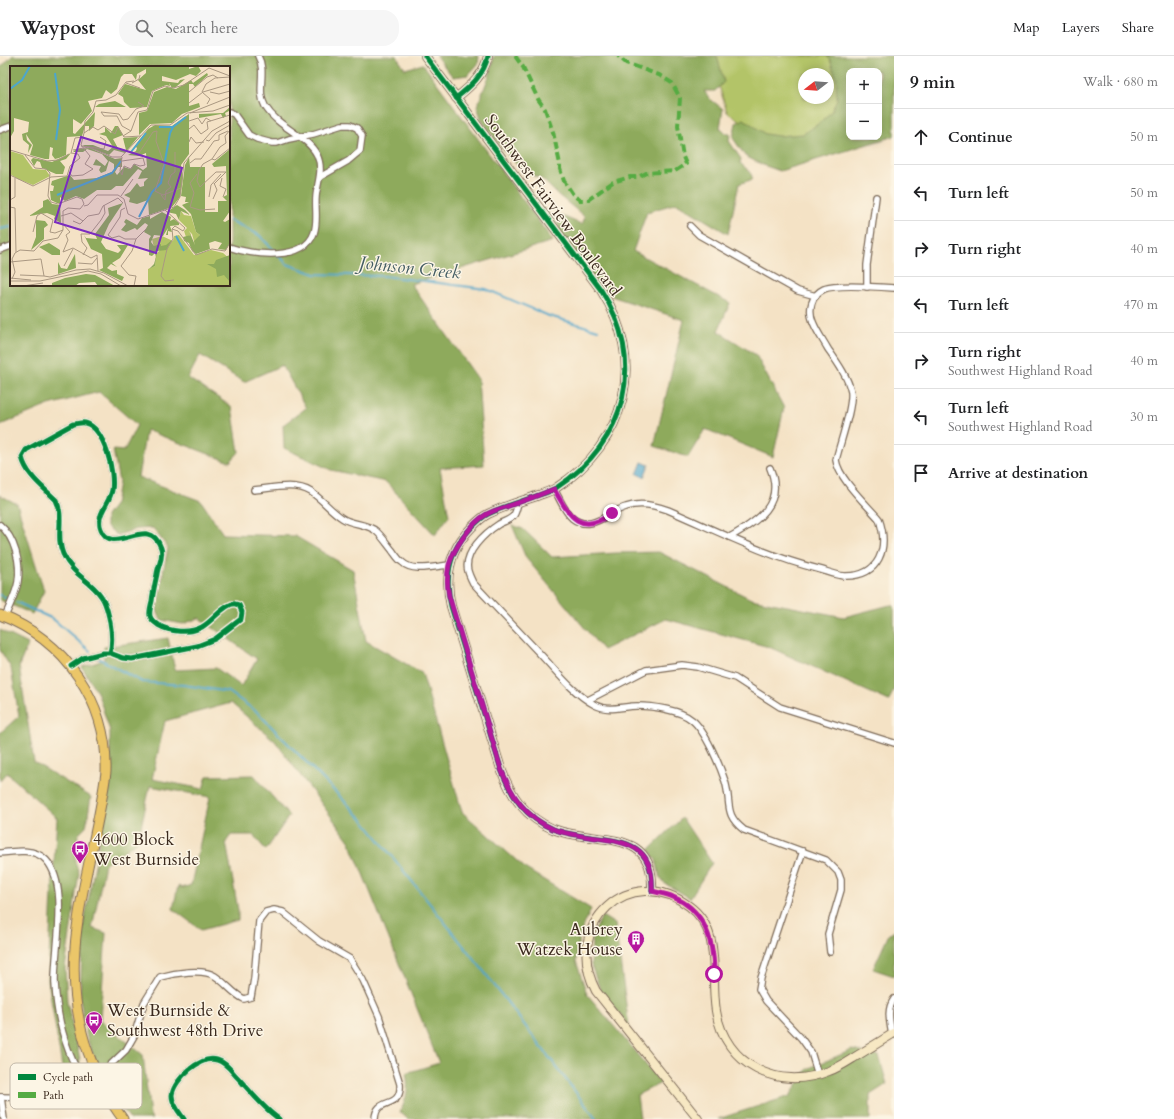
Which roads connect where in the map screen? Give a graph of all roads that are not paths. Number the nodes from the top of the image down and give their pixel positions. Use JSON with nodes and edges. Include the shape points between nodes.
{"nodes":[{"id":1,"x":258,"y":56,"type":"edge"},
{"id":2,"x":425,"y":56,"type":"edge"},
{"id":3,"x":488,"y":56,"type":"edge"},
{"id":4,"x":456,"y":98,"type":"junction"},
{"id":5,"x":230,"y":112,"type":"edge"},
{"id":6,"x":10,"y":126,"type":"edge"},
{"id":7,"x":0,"y":130,"type":"edge"},
{"id":8,"x":299,"y":137,"type":"junction"},
{"id":9,"x":320,"y":177,"type":"junction"},
{"id":10,"x":876,"y":197,"type":"dead end"},
{"id":11,"x":690,"y":226,"type":"dead end"},
{"id":12,"x":10,"y":246,"type":"edge"},
{"id":13,"x":230,"y":247,"type":"edge"},
{"id":14,"x":0,"y":250,"type":"edge"},
{"id":15,"x":867,"y":287,"type":"junction"},
{"id":16,"x":894,"y":288,"type":"edge"},
{"id":17,"x":816,"y":296,"type":"junction"},
{"id":18,"x":770,"y":468,"type":"dead end"},
{"id":19,"x":554,"y":489,"type":"junction"},
{"id":20,"x":254,"y":490,"type":"dead end"},
{"id":21,"x":518,"y":503,"type":"junction"},
{"id":22,"x":0,"y":525,"type":"edge"},
{"id":23,"x":730,"y":537,"type":"junction"},
{"id":24,"x":450,"y":565,"type":"junction"},
{"id":25,"x":2,"y":616,"type":"edge"},
{"id":26,"x":110,"y":653,"type":"junction"},
{"id":27,"x":70,"y":666,"type":"junction"},
{"id":28,"x":588,"y":700,"type":"junction"},
{"id":29,"x":894,"y":743,"type":"edge"},
{"id":30,"x":803,"y":851,"type":"junction"},
{"id":31,"x":0,"y":853,"type":"edge"},
{"id":32,"x":652,"y":891,"type":"junction"},
{"id":33,"x":830,"y":952,"type":"dead end"},
{"id":34,"x":894,"y":999,"type":"edge"},
{"id":35,"x":893,"y":1034,"type":"edge"},
{"id":36,"x":73,"y":1063,"type":"edge"},
{"id":37,"x":92,"y":1063,"type":"edge"},
{"id":38,"x":113,"y":1063,"type":"edge"},
{"id":39,"x":818,"y":1075,"type":"junction"},
{"id":40,"x":0,"y":1097,"type":"edge"},
{"id":41,"x":10,"y":1097,"type":"edge"},
{"id":42,"x":117,"y":1109,"type":"edge"},
{"id":43,"x":4,"y":1119,"type":"edge"},
{"id":44,"x":123,"y":1119,"type":"edge"},
{"id":45,"x":184,"y":1119,"type":"edge"},
{"id":46,"x":279,"y":1119,"type":"edge"},
{"id":47,"x":375,"y":1119,"type":"edge"},
{"id":48,"x":698,"y":1119,"type":"edge"}],
"edges":[{"from":1,"to":8,"type":"street","via":[[262,66],[262,96],[265,106],[279,123]]},
{"from":2,"to":4,"type":"street","name":"Southwest Fairview Boulevard"},
{"from":3,"to":4,"type":"street","via":[[482,72]]},
{"from":4,"to":19,"type":"street","name":"Southwest Fairview Boulevard","via":[[601,290],[612,308],[620,331],[625,363],[624,388],[614,424],[599,450],[586,465]]},
{"from":5,"to":8,"type":"street","via":[[234,114],[249,135],[257,139],[277,143]]},
{"from":6,"to":7,"type":"street"},
{"from":8,"to":9,"type":"street","via":[[309,144],[318,156]]},
{"from":8,"to":9,"type":"street","via":[[342,125],[350,125],[360,132],[361,148],[356,155]]},
{"from":9,"to":13,"type":"street","via":[[316,196],[315,231],[306,245],[293,251],[268,254]]},
{"from":10,"to":15,"type":"street","via":[[867,265]]},
{"from":11,"to":17,"type":"street","via":[[699,235],[798,291]]},
{"from":12,"to":14,"type":"street"},
{"from":15,"to":16,"type":"street"},
{"from":15,"to":17,"type":"street","via":[[834,287],[824,289]]},
{"from":17,"to":23,"type":"street","via":[[810,311],[813,322],[841,368],[851,392],[837,467],[842,477],[879,519],[882,527],[882,553],[868,571],[843,576],[794,563]]},
{"from":18,"to":23,"type":"street","via":[[775,488],[772,503],[750,526]]},
{"from":19,"to":21,"type":"street","name":"Southwest Fairview Boulevard"},
{"from":19,"to":23,"type":"street","via":[[567,512],[580,522],[597,522],[627,506],[652,505]]},
{"from":20,"to":24,"type":"street","via":[[282,487],[306,490],[348,522],[376,531],[402,563],[416,568]]},
{"from":21,"to":24,"type":"street","name":"Southwest Fairview Boulevard","via":[[487,514],[474,525],[458,545]]},
{"from":21,"to":28,"type":"street","via":[[511,519],[486,533],[473,548],[467,564],[468,570],[473,583],[571,687]]},
{"from":22,"to":25,"type":"street","via":[[9,534],[18,569],[18,582]]},
{"from":24,"to":32,"type":"street","name":"Southwest Fairview Boulevard","via":[[447,587],[451,606],[501,769],[513,796],[532,816],[552,828],[576,835],[625,843],[638,849],[645,856],[652,873]]},
{"from":25,"to":27,"type":"main road","via":[[32,631],[54,648]]},
{"from":26,"to":26,"type":"street","via":[[113,640],[105,602],[98,592],[70,567],[60,543],[60,509],[56,500],[30,475],[22,457],[31,447],[79,423],[85,423],[97,432],[111,465],[112,490],[100,515],[100,528],[109,539],[115,540],[146,533],[152,535],[161,548],[162,555],[150,609],[153,621],[167,628],[183,631],[202,627],[233,604],[239,605],[242,612],[241,618],[222,635],[208,643],[138,658],[123,658]]},
{"from":26,"to":27,"type":"street","via":[[83,658]]},
{"from":27,"to":37,"type":"main road","via":[[92,699],[102,730],[105,751],[104,783],[75,937],[73,968],[80,1027]]},
{"from":28,"to":29,"type":"street","via":[[646,670],[682,665],[698,667],[735,678],[786,709]]},
{"from":28,"to":30,"type":"street","via":[[606,709],[637,706],[656,708],[677,712],[692,720],[704,735],[725,781],[731,816],[735,823],[744,830]]},
{"from":30,"to":33,"type":"street","via":[[826,860],[838,872],[841,880],[841,890],[828,934]]},
{"from":30,"to":39,"type":"street","via":[[759,989],[766,1001],[811,1052]]},
{"from":31,"to":36,"type":"street","via":[[19,851],[40,855],[55,874],[59,893],[55,981],[58,1013]]},
{"from":32,"to":39,"type":"street","via":[[675,897],[689,906],[707,930],[714,953],[718,1016],[726,1039],[738,1055],[750,1066],[772,1076],[799,1078]]},
{"from":32,"to":48,"type":"street","via":[[621,897],[599,915],[588,940],[588,969],[596,991]]},
{"from":34,"to":35,"type":"street","via":[[889,1013]]},
{"from":35,"to":39,"type":"street","via":[[837,1067]]},
{"from":38,"to":47,"type":"street","via":[[126,1050],[134,1036],[144,1003],[160,977],[177,972],[214,975],[235,994],[244,999],[251,998],[259,921],[266,912],[274,910],[283,912],[319,941],[350,959],[363,980],[379,1016],[400,1084],[398,1097],[379,1107]]},
{"from":40,"to":41,"type":"street"},
{"from":40,"to":43,"type":"street"},
{"from":42,"to":44,"type":"main road"},
{"from":45,"to":46,"type":"street","via":[[174,1104],[174,1088],[187,1072],[203,1061],[212,1059],[228,1067]]}]}
